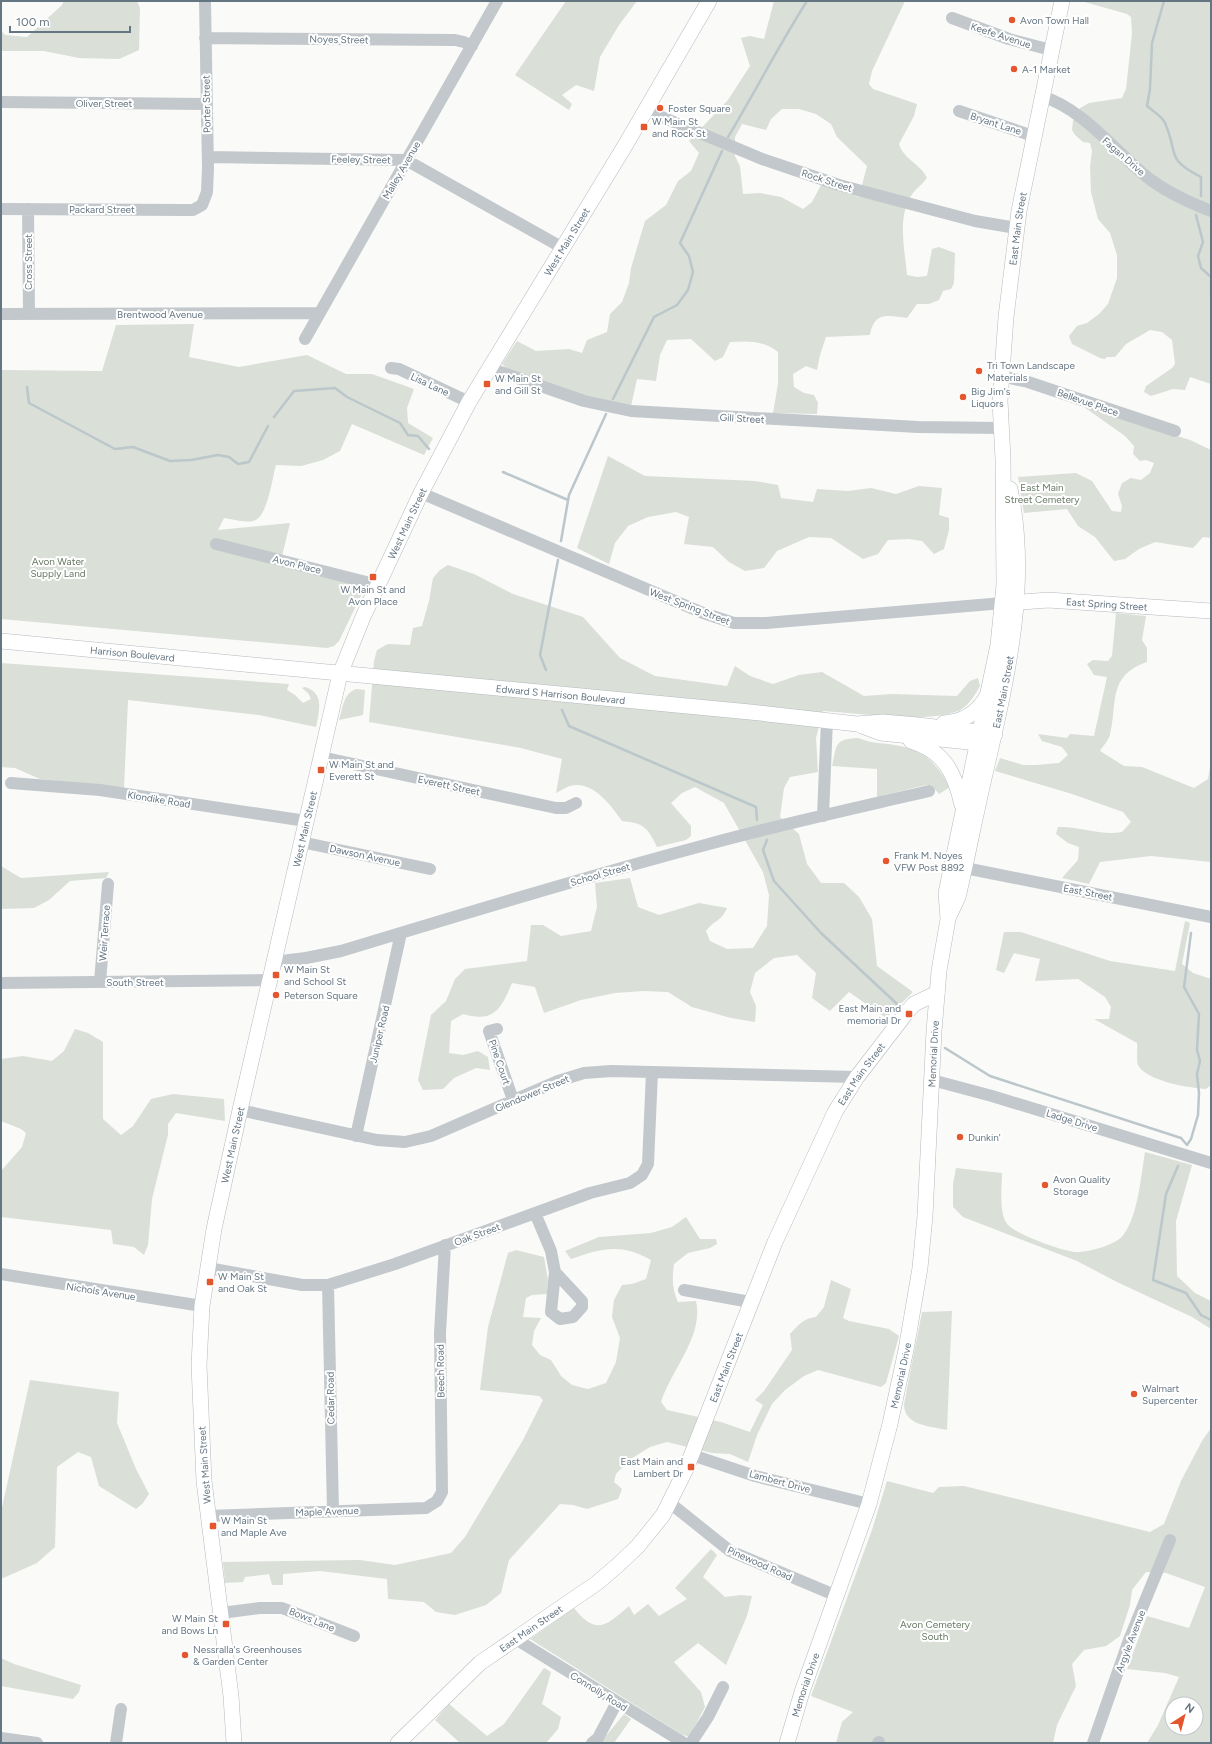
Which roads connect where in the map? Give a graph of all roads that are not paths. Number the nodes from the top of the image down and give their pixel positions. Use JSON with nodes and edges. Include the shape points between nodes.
{"nodes":[{"id":1,"x":204,"y":1,"type":"edge"},
{"id":2,"x":497,"y":1,"type":"edge"},
{"id":3,"x":709,"y":1,"type":"edge"},
{"id":4,"x":1062,"y":1,"type":"edge"},
{"id":5,"x":952,"y":18,"type":"dead end"},
{"id":6,"x":205,"y":38,"type":"junction"},
{"id":7,"x":472,"y":46,"type":"junction"},
{"id":8,"x":1051,"y":50,"type":"junction"},
{"id":9,"x":1042,"y":96,"type":"junction"},
{"id":10,"x":1,"y":102,"type":"edge"},
{"id":11,"x":206,"y":104,"type":"junction"},
{"id":12,"x":646,"y":110,"type":"junction"},
{"id":13,"x":959,"y":111,"type":"dead end"},
{"id":14,"x":1033,"y":136,"type":"junction"},
{"id":15,"x":208,"y":157,"type":"junction"},
{"id":16,"x":406,"y":160,"type":"junction"},
{"id":17,"x":202,"y":205,"type":"joint"},
{"id":18,"x":1,"y":209,"type":"edge"},
{"id":19,"x":28,"y":209,"type":"junction"},
{"id":20,"x":1211,"y":211,"type":"edge"},
{"id":21,"x":1016,"y":228,"type":"junction"},
{"id":22,"x":562,"y":248,"type":"junction"},
{"id":23,"x":1,"y":314,"type":"edge"},
{"id":24,"x":29,"y":314,"type":"junction"},
{"id":25,"x":319,"y":314,"type":"junction"},
{"id":26,"x":305,"y":339,"type":"dead end"},
{"id":27,"x":391,"y":368,"type":"dead end"},
{"id":28,"x":489,"y":368,"type":"junction"},
{"id":29,"x":1001,"y":376,"type":"junction"},
{"id":30,"x":469,"y":402,"type":"junction"},
{"id":31,"x":1001,"y":428,"type":"junction"},
{"id":32,"x":1175,"y":431,"type":"dead end"},
{"id":33,"x":421,"y":492,"type":"junction"},
{"id":34,"x":216,"y":544,"type":"dead end"},
{"id":35,"x":378,"y":585,"type":"junction"},
{"id":36,"x":1009,"y":603,"type":"junction"},
{"id":37,"x":1211,"y":611,"type":"edge"},
{"id":38,"x":1,"y":641,"type":"edge"},
{"id":39,"x":263,"y":667,"type":"joint"},
{"id":40,"x":340,"y":674,"type":"junction"},
{"id":41,"x":989,"y":693,"type":"junction"},
{"id":42,"x":827,"y":720,"type":"junction"},
{"id":43,"x":857,"y":724,"type":"junction"},
{"id":44,"x":918,"y":725,"type":"junction"},
{"id":45,"x":881,"y":733,"type":"junction"},
{"id":46,"x":986,"y":738,"type":"junction"},
{"id":47,"x":321,"y":757,"type":"junction"},
{"id":48,"x":11,"y":783,"type":"dead end"},
{"id":49,"x":929,"y":790,"type":"dead end"},
{"id":50,"x":576,"y":803,"type":"dead end"},
{"id":51,"x":963,"y":811,"type":"junction"},
{"id":52,"x":823,"y":816,"type":"junction"},
{"id":53,"x":306,"y":821,"type":"junction"},
{"id":54,"x":301,"y":842,"type":"junction"},
{"id":55,"x":964,"y":868,"type":"junction"},
{"id":56,"x":430,"y":869,"type":"dead end"},
{"id":57,"x":108,"y":884,"type":"dead end"},
{"id":58,"x":1211,"y":917,"type":"edge"},
{"id":59,"x":948,"y":919,"type":"junction"},
{"id":60,"x":401,"y":933,"type":"junction"},
{"id":61,"x":274,"y":962,"type":"junction"},
{"id":62,"x":269,"y":980,"type":"junction"},
{"id":63,"x":100,"y":982,"type":"junction"},
{"id":64,"x":1,"y":983,"type":"edge"},
{"id":65,"x":937,"y":993,"type":"junction"},
{"id":66,"x":497,"y":1029,"type":"dead end"},
{"id":67,"x":652,"y":1072,"type":"junction"},
{"id":68,"x":857,"y":1077,"type":"junction"},
{"id":69,"x":932,"y":1080,"type":"junction"},
{"id":70,"x":513,"y":1100,"type":"junction"},
{"id":71,"x":240,"y":1110,"type":"junction"},
{"id":72,"x":356,"y":1136,"type":"junction"},
{"id":73,"x":1211,"y":1163,"type":"edge"},
{"id":74,"x":536,"y":1213,"type":"junction"},
{"id":75,"x":445,"y":1245,"type":"junction"},
{"id":76,"x":208,"y":1268,"type":"junction"},
{"id":77,"x":555,"y":1272,"type":"dead end"},
{"id":78,"x":1,"y":1274,"type":"edge"},
{"id":79,"x":328,"y":1286,"type":"junction"},
{"id":80,"x":684,"y":1290,"type":"dead end"},
{"id":81,"x":750,"y":1302,"type":"junction"},
{"id":82,"x":202,"y":1306,"type":"junction"},
{"id":83,"x":692,"y":1455,"type":"junction"},
{"id":84,"x":441,"y":1497,"type":"joint"},
{"id":85,"x":670,"y":1503,"type":"junction"},
{"id":86,"x":869,"y":1504,"type":"junction"},
{"id":87,"x":332,"y":1511,"type":"junction"},
{"id":88,"x":208,"y":1516,"type":"junction"},
{"id":89,"x":1170,"y":1540,"type":"dead end"},
{"id":90,"x":837,"y":1596,"type":"junction"},
{"id":91,"x":221,"y":1613,"type":"junction"},
{"id":92,"x":354,"y":1636,"type":"dead end"},
{"id":93,"x":514,"y":1638,"type":"junction"},
{"id":94,"x":723,"y":1688,"type":"dead end"},
{"id":95,"x":618,"y":1702,"type":"junction"},
{"id":96,"x":121,"y":1708,"type":"dead end"},
{"id":97,"x":1,"y":1738,"type":"edge"},
{"id":98,"x":37,"y":1743,"type":"edge"},
{"id":99,"x":116,"y":1743,"type":"edge"},
{"id":100,"x":234,"y":1743,"type":"edge"},
{"id":101,"x":398,"y":1743,"type":"edge"},
{"id":102,"x":592,"y":1743,"type":"edge"},
{"id":103,"x":684,"y":1743,"type":"edge"},
{"id":104,"x":691,"y":1743,"type":"edge"},
{"id":105,"x":787,"y":1743,"type":"edge"},
{"id":106,"x":1093,"y":1743,"type":"edge"}],
"edges":[{"from":1,"to":6,"type":"street","name":"Porter Street"},
{"from":2,"to":7,"type":"street","name":"Malley Avenue"},
{"from":3,"to":12,"type":"main road","name":"West Main Street"},
{"from":4,"to":8,"type":"main road","name":"East Main Street"},
{"from":5,"to":8,"type":"street","name":"Keefe Avenue","via":[[1009,39]]},
{"from":6,"to":7,"type":"street","name":"Noyes Street","via":[[455,40]]},
{"from":6,"to":11,"type":"street","name":"Porter Street"},
{"from":7,"to":16,"type":"street","name":"Malley Avenue"},
{"from":8,"to":9,"type":"main road","name":"East Main Street"},
{"from":9,"to":14,"type":"main road","name":"East Main Street"},
{"from":9,"to":20,"type":"street","name":"Fagan Drive","via":[[1065,105],[1158,185],[1186,201]]},
{"from":10,"to":11,"type":"street","name":"Oliver Street"},
{"from":11,"to":15,"type":"street","name":"Porter Street"},
{"from":12,"to":21,"type":"street","name":"Rock Street","via":[[762,159],[839,185],[976,221]]},
{"from":12,"to":22,"type":"main road","name":"West Main Street"},
{"from":13,"to":14,"type":"street","name":"Bryant Lane"},
{"from":14,"to":21,"type":"main road","name":"East Main Street"},
{"from":15,"to":16,"type":"street","name":"Feeley Street"},
{"from":15,"to":17,"type":"street","name":"Porter Street","via":[[207,192]]},
{"from":16,"to":22,"type":"street","name":"Feeley Street"},
{"from":16,"to":25,"type":"street","name":"Malley Avenue"},
{"from":17,"to":19,"type":"street","name":"Packard Street","via":[[193,210]]},
{"from":18,"to":19,"type":"street","name":"Packard Street"},
{"from":19,"to":24,"type":"street","name":"Cross Street"},
{"from":21,"to":29,"type":"main road","name":"East Main Street"},
{"from":22,"to":28,"type":"main road","name":"West Main Street"},
{"from":23,"to":24,"type":"street","name":"Brentwood Avenue"},
{"from":24,"to":25,"type":"street","name":"Brentwood Avenue"},
{"from":25,"to":26,"type":"street","name":"Malley Avenue"},
{"from":27,"to":30,"type":"street","name":"Lisa Lane","via":[[399,369]]},
{"from":28,"to":30,"type":"main road","name":"West Main Street"},
{"from":28,"to":31,"type":"street","name":"Gill Street","via":[[584,401],[630,411],[918,427]]},
{"from":29,"to":31,"type":"main road","name":"East Main Street"},
{"from":29,"to":32,"type":"street","name":"Bellevue Place","via":[[1028,382]]},
{"from":30,"to":33,"type":"main road","name":"West Main Street"},
{"from":31,"to":36,"type":"main road","name":"East Main Street"},
{"from":33,"to":35,"type":"main road","name":"West Main Street"},
{"from":33,"to":36,"type":"street","name":"West Spring Street","via":[[729,622],[766,623]]},
{"from":34,"to":35,"type":"street","name":"Avon Place"},
{"from":35,"to":40,"type":"main road","name":"West Main Street"},
{"from":36,"to":37,"type":"main road","name":"East Spring Street","via":[[1048,600]]},
{"from":36,"to":41,"type":"main road","name":"East Main Street"},
{"from":36,"to":46,"type":"main road","name":"East Main Street","via":[[1011,653]]},
{"from":38,"to":39,"type":"main road","name":"Harrison Boulevard"},
{"from":39,"to":40,"type":"main road","name":"Edward S Harrison Boulevard"},
{"from":40,"to":42,"type":"main road","name":"Edward S Harrison Boulevard"},
{"from":40,"to":47,"type":"main road","name":"West Main Street"},
{"from":41,"to":44,"type":"main road","via":[[978,708],[967,717],[948,723]]},
{"from":41,"to":46,"type":"main road","name":"East Main Street"},
{"from":42,"to":43,"type":"main road","name":"Edward S Harrison Boulevard"},
{"from":42,"to":52,"type":"street"},
{"from":43,"to":44,"type":"main road","name":"Edward S Harrison Boulevard","via":[[883,722]]},
{"from":43,"to":45,"type":"main road","name":"Edward S Harrison Boulevard"},
{"from":44,"to":46,"type":"main road","name":"Edward S Harrison Boulevard"},
{"from":45,"to":46,"type":"main road","name":"Edward S Harrison Boulevard"},
{"from":45,"to":51,"type":"main road","via":[[918,743],[937,754],[954,777]]},
{"from":46,"to":51,"type":"main road","name":"East Main Street"},
{"from":46,"to":55,"type":"main road","name":"East Main Street"},
{"from":47,"to":50,"type":"street","name":"Everett Street","via":[[556,808],[566,808]]},
{"from":47,"to":53,"type":"main road","name":"West Main Street"},
{"from":48,"to":53,"type":"street","name":"Klondike Road","via":[[100,790]]},
{"from":49,"to":52,"type":"street","name":"School Street"},
{"from":51,"to":59,"type":"main road","name":"East Main Street","via":[[946,893]]},
{"from":52,"to":60,"type":"street","name":"School Street","via":[[601,873]]},
{"from":53,"to":54,"type":"main road","name":"West Main Street"},
{"from":54,"to":56,"type":"street","name":"Dawson Avenue"},
{"from":54,"to":61,"type":"main road","name":"West Main Street"},
{"from":55,"to":58,"type":"street","name":"East Street"},
{"from":55,"to":59,"type":"main road","name":"East Main Street","via":[[958,897]]},
{"from":57,"to":63,"type":"street","name":"Weir Terrace"},
{"from":59,"to":65,"type":"main road","name":"East Main Street"},
{"from":60,"to":61,"type":"street","name":"School Street","via":[[325,955]]},
{"from":60,"to":72,"type":"street","name":"Juniper Road"},
{"from":61,"to":62,"type":"main road","name":"West Main Street"},
{"from":62,"to":63,"type":"street","name":"South Street"},
{"from":62,"to":71,"type":"main road","name":"West Main Street"},
{"from":63,"to":64,"type":"street","name":"South Street"},
{"from":65,"to":68,"type":"main road","name":"East Main Street","via":[[914,1004]]},
{"from":65,"to":69,"type":"main road","name":"Memorial Drive"},
{"from":66,"to":70,"type":"street","name":"Pine Court","via":[[489,1031]]},
{"from":67,"to":68,"type":"street","name":"Glendower Street"},
{"from":67,"to":70,"type":"street","name":"Glendower Street","via":[[584,1073],[558,1080]]},
{"from":67,"to":74,"type":"street","name":"Oak Street","via":[[649,1155],[648,1164],[642,1174],[630,1183],[590,1193]]},
{"from":68,"to":81,"type":"main road","name":"East Main Street","via":[[844,1095],[829,1125]]},
{"from":69,"to":73,"type":"street","name":"Ladge Drive"},
{"from":69,"to":86,"type":"main road","name":"Memorial Drive","via":[[927,1199],[920,1268],[898,1389]]},
{"from":70,"to":72,"type":"street","name":"Glendower Street","via":[[418,1140],[392,1142]]},
{"from":71,"to":72,"type":"street","name":"Glendower Street"},
{"from":71,"to":76,"type":"main road","name":"West Main Street"},
{"from":74,"to":75,"type":"street","name":"Oak Street"},
{"from":74,"to":77,"type":"street","via":[[551,1252]]},
{"from":75,"to":79,"type":"street","name":"Oak Street"},
{"from":75,"to":84,"type":"street","name":"Beech Road","via":[[440,1333]]},
{"from":76,"to":79,"type":"street","name":"Oak Street","via":[[302,1285]]},
{"from":76,"to":82,"type":"main road","name":"West Main Street"},
{"from":78,"to":82,"type":"street","name":"Nichols Avenue"},
{"from":79,"to":87,"type":"street","name":"Cedar Road"},
{"from":80,"to":81,"type":"street"},
{"from":81,"to":83,"type":"main road","name":"East Main Street"},
{"from":82,"to":88,"type":"main road","name":"West Main Street","via":[[200,1402]]},
{"from":83,"to":85,"type":"main road","name":"East Main Street"},
{"from":83,"to":86,"type":"street","name":"Lambert Drive","via":[[754,1475]]},
{"from":84,"to":87,"type":"street","name":"Maple Avenue","via":[[426,1508]]},
{"from":85,"to":90,"type":"street","name":"Pinewood Road","via":[[730,1551]]},
{"from":85,"to":93,"type":"main road","name":"East Main Street","via":[[646,1536],[618,1566],[597,1583]]},
{"from":86,"to":90,"type":"main road","name":"Memorial Drive"},
{"from":87,"to":88,"type":"street","name":"Maple Avenue"},
{"from":88,"to":91,"type":"main road","name":"West Main Street"},
{"from":89,"to":106,"type":"street","name":"Argyle Avenue","via":[[1129,1640]]},
{"from":90,"to":105,"type":"main road","name":"Memorial Drive","via":[[802,1692]]},
{"from":91,"to":92,"type":"street","name":"Bows Lane","via":[[282,1608]]},
{"from":91,"to":100,"type":"main road","name":"West Main Street"},
{"from":93,"to":95,"type":"street","name":"Connolly Road"},
{"from":93,"to":101,"type":"main road","name":"East Main Street","via":[[467,1674]]},
{"from":94,"to":104,"type":"street"},
{"from":95,"to":102,"type":"street","via":[[598,1738]]},
{"from":95,"to":103,"type":"street","name":"Connolly Road"},
{"from":96,"to":99,"type":"street"},
{"from":97,"to":98,"type":"street"}]}
